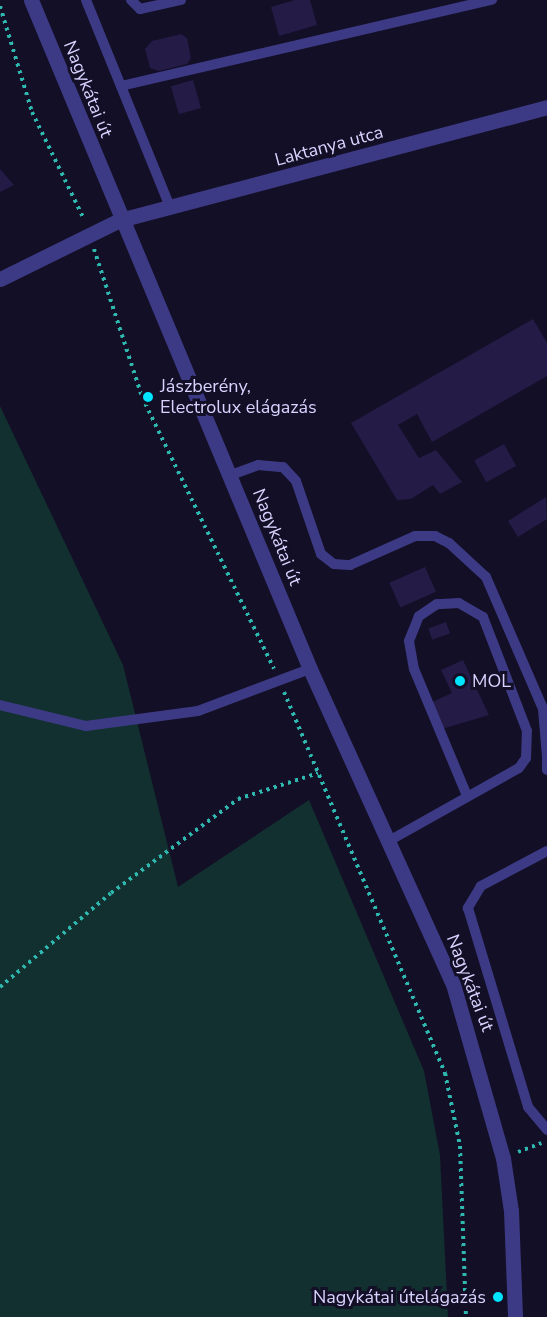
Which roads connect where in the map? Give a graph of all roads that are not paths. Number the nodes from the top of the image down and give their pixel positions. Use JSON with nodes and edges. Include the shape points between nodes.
{"nodes":[{"id":1,"x":31,"y":0,"type":"edge"},
{"id":2,"x":86,"y":0,"type":"edge"},
{"id":3,"x":131,"y":0,"type":"edge"},
{"id":4,"x":181,"y":0,"type":"edge"},
{"id":5,"x":492,"y":0,"type":"edge"},
{"id":6,"x":121,"y":86,"type":"junction"},
{"id":7,"x":547,"y":107,"type":"edge"},
{"id":8,"x":171,"y":209,"type":"junction"},
{"id":9,"x":120,"y":220,"type":"junction"},
{"id":10,"x":0,"y":279,"type":"edge"},
{"id":11,"x":231,"y":475,"type":"junction"},
{"id":12,"x":310,"y":669,"type":"junction"},
{"id":13,"x":0,"y":705,"type":"edge"},
{"id":14,"x":547,"y":758,"type":"edge"},
{"id":15,"x":547,"y":770,"type":"edge"},
{"id":16,"x":467,"y":796,"type":"junction"},
{"id":17,"x":387,"y":842,"type":"junction"},
{"id":18,"x":547,"y":851,"type":"edge"},
{"id":19,"x":547,"y":1130,"type":"edge"},
{"id":20,"x":515,"y":1317,"type":"edge"}],
"edges":[{"from":1,"to":9,"type":"street","name":"Nagykátai út"},
{"from":2,"to":6,"type":"lane"},
{"from":3,"to":4,"type":"lane","via":[[140,9]]},
{"from":5,"to":6,"type":"lane"},
{"from":6,"to":8,"type":"lane"},
{"from":7,"to":8,"type":"street","name":"Laktanya utca"},
{"from":8,"to":9,"type":"street","name":"Laktanya utca"},
{"from":9,"to":10,"type":"street","name":"Laktanya utca"},
{"from":9,"to":11,"type":"street","name":"Nagykátai út"},
{"from":11,"to":12,"type":"street","name":"Nagykátai út"},
{"from":11,"to":14,"type":"lane","via":[[258,465],[283,468],[296,481],[321,554],[334,564],[350,565],[415,536],[435,536],[449,543],[486,577],[543,709]]},
{"from":12,"to":13,"type":"lane","via":[[198,711],[86,726]]},
{"from":12,"to":17,"type":"street","name":"Nagykátai út"},
{"from":14,"to":15,"type":"lane"},
{"from":16,"to":16,"type":"lane","via":[[519,768],[526,758],[527,731],[483,617],[459,603],[436,604],[419,616],[409,640],[414,669]]},
{"from":16,"to":17,"type":"lane"},
{"from":17,"to":20,"type":"street","name":"Nagykátai út","via":[[453,984],[486,1088],[511,1211]]},
{"from":18,"to":19,"type":"lane","via":[[481,886],[468,908],[528,1107]]}]}
